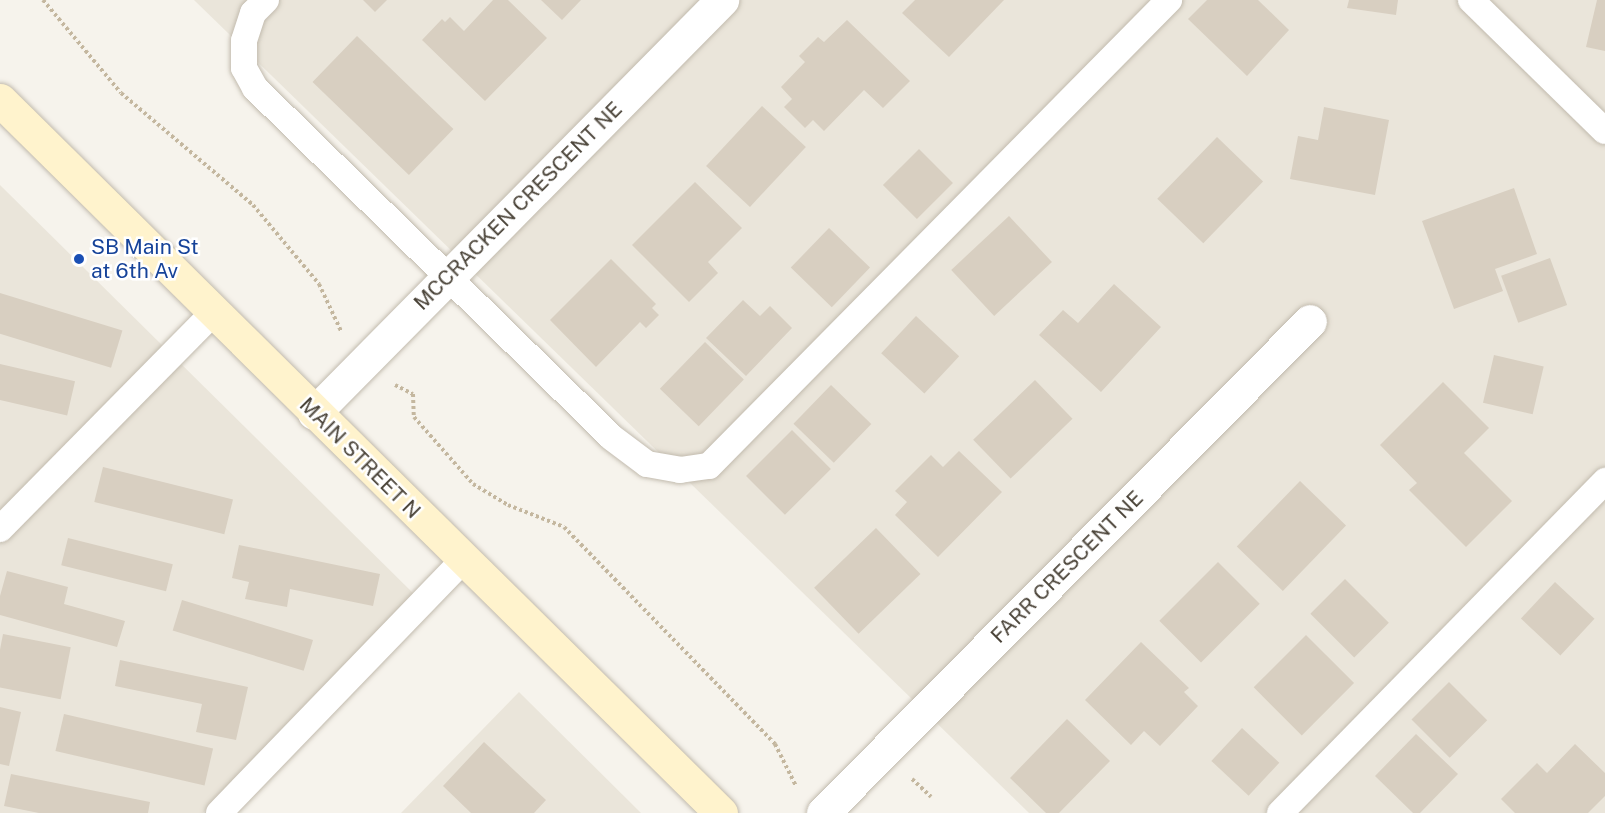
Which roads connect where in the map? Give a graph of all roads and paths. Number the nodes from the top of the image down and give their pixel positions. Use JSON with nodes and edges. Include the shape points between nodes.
{"nodes":[{"id":1,"x":44,"y":0,"type":"edge"},
{"id":2,"x":266,"y":0,"type":"edge"},
{"id":3,"x":722,"y":0,"type":"edge"},
{"id":4,"x":1169,"y":0,"type":"edge"},
{"id":5,"x":1471,"y":0,"type":"edge"},
{"id":6,"x":0,"y":100,"type":"edge"},
{"id":7,"x":1605,"y":131,"type":"edge"},
{"id":8,"x":448,"y":277,"type":"junction"},
{"id":9,"x":213,"y":313,"type":"junction"},
{"id":10,"x":1310,"y":321,"type":"dead end"},
{"id":11,"x":367,"y":358,"type":"junction"},
{"id":12,"x":314,"y":413,"type":"junction"},
{"id":13,"x":1605,"y":481,"type":"edge"},
{"id":14,"x":0,"y":529,"type":"edge"},
{"id":15,"x":463,"y":560,"type":"junction"},
{"id":16,"x":799,"y":789,"type":"dead end"},
{"id":17,"x":219,"y":813,"type":"edge"},
{"id":18,"x":722,"y":813,"type":"edge"},
{"id":19,"x":823,"y":813,"type":"edge"},
{"id":20,"x":1280,"y":813,"type":"edge"}],
"edges":[{"from":1,"to":11,"type":"path","via":[[121,93],[253,205],[319,284],[339,330]]},
{"from":2,"to":8,"type":"lane","via":[[253,13],[244,41],[244,68],[255,88]]},
{"from":3,"to":8,"type":"street","name":"MCCRACKEN CRESCENT NE"},
{"from":4,"to":8,"type":"lane","via":[[709,466],[680,470],[647,464],[611,437]]},
{"from":5,"to":7,"type":"lane"},
{"from":6,"to":9,"type":"main road","name":"MAIN STREET N"},
{"from":8,"to":11,"type":"street","name":"MCCRACKEN CRESCENT NE"},
{"from":9,"to":12,"type":"main road","name":"MAIN STREET N"},
{"from":9,"to":14,"type":"lane"},
{"from":10,"to":19,"type":"street","name":"FARR CRESCENT NE"},
{"from":11,"to":12,"type":"street","name":"MCCRACKEN CRESCENT NE"},
{"from":11,"to":16,"type":"path","via":[[399,390],[413,394],[414,417],[473,484],[508,505],[564,527],[775,744]]},
{"from":12,"to":15,"type":"main road","name":"MAIN STREET N"},
{"from":13,"to":20,"type":"lane"},
{"from":15,"to":17,"type":"lane"},
{"from":15,"to":18,"type":"main road","name":"MAIN STREET N"}]}
